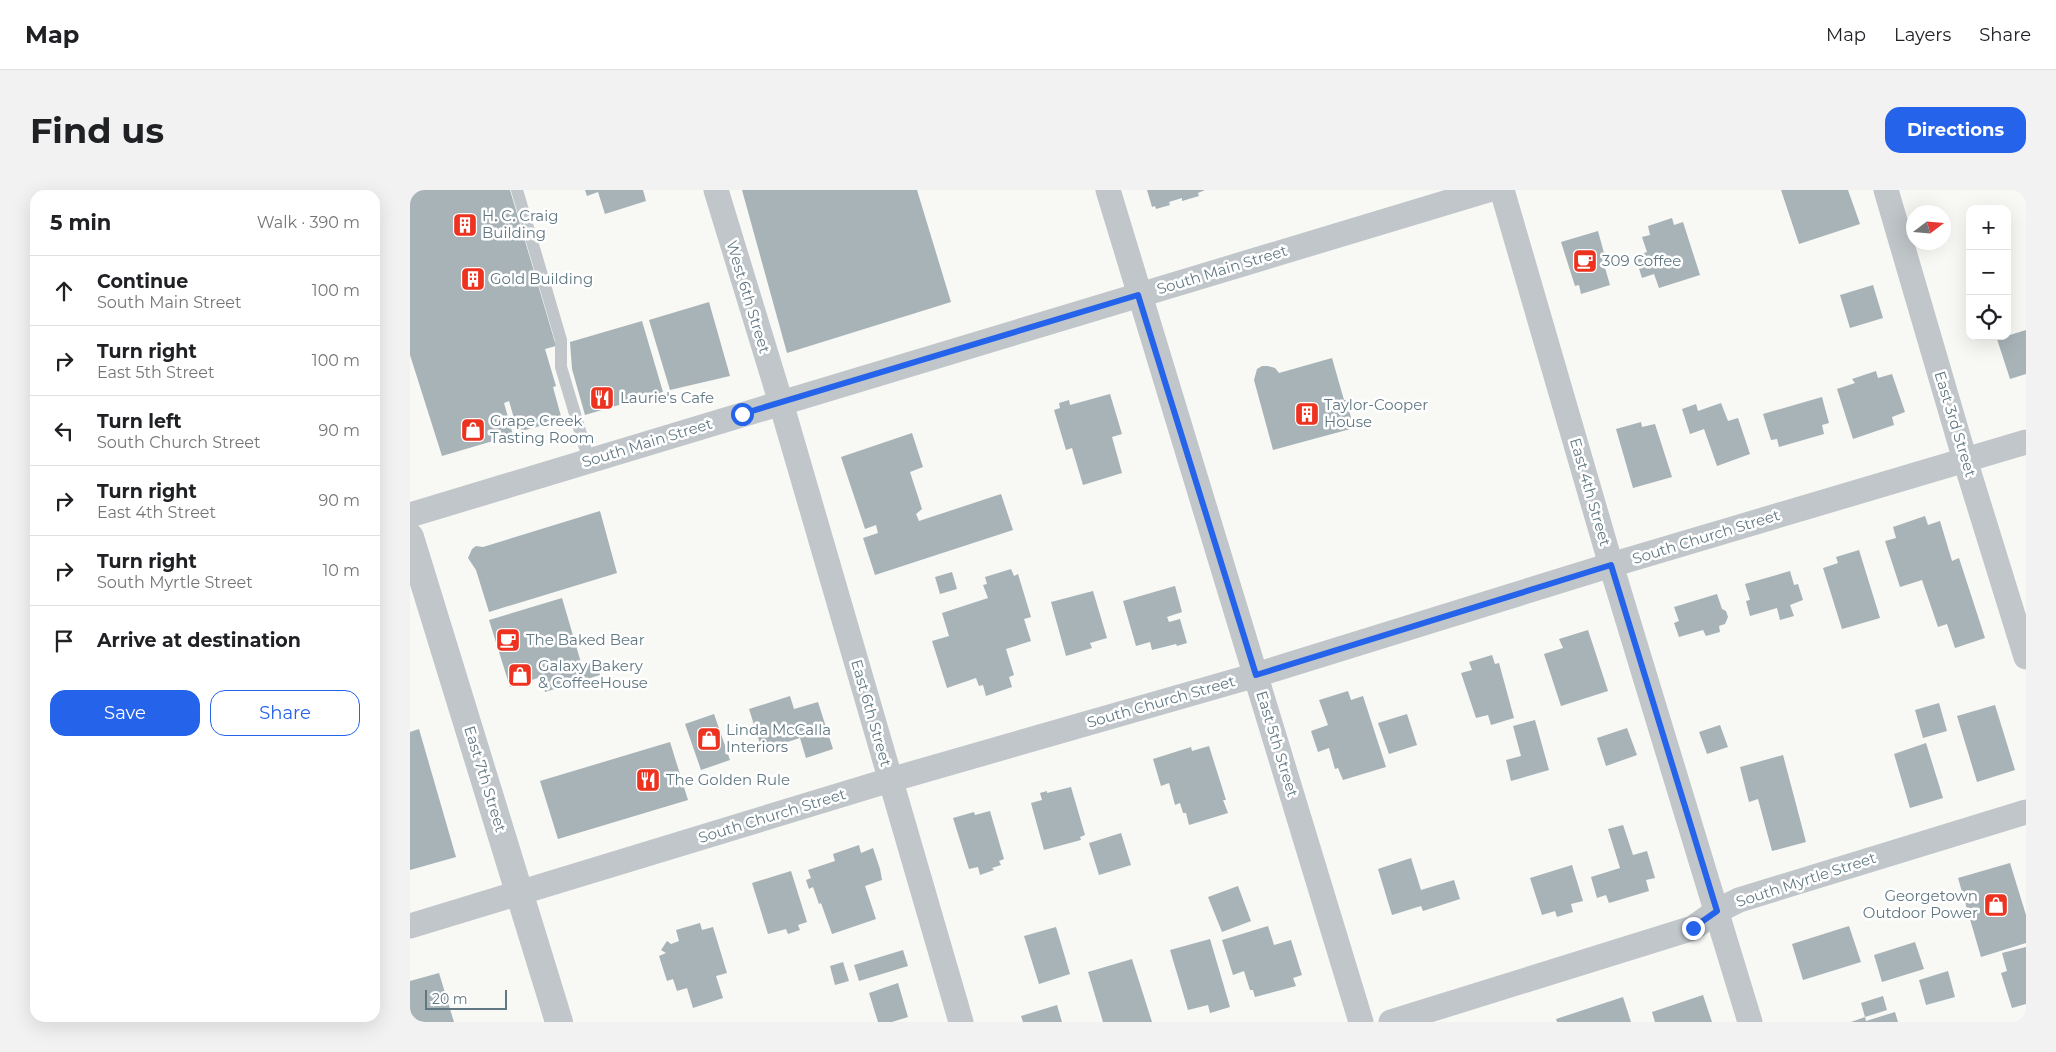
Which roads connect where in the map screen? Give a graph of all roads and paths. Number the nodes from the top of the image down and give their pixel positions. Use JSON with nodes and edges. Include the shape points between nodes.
{"nodes":[{"id":1,"x":517,"y":190,"type":"edge"},
{"id":2,"x":716,"y":190,"type":"edge"},
{"id":3,"x":1108,"y":190,"type":"edge"},
{"id":4,"x":1488,"y":190,"type":"edge"},
{"id":5,"x":1502,"y":190,"type":"edge"},
{"id":6,"x":1886,"y":190,"type":"edge"},
{"id":7,"x":1138,"y":295,"type":"junction"},
{"id":8,"x":781,"y":403,"type":"junction"},
{"id":9,"x":2026,"y":442,"type":"edge"},
{"id":10,"x":1965,"y":460,"type":"junction"},
{"id":11,"x":589,"y":461,"type":"junction"},
{"id":12,"x":410,"y":515,"type":"edge"},
{"id":13,"x":410,"y":537,"type":"edge"},
{"id":14,"x":1611,"y":565,"type":"junction"},
{"id":15,"x":2026,"y":657,"type":"edge"},
{"id":16,"x":1256,"y":675,"type":"junction"},
{"id":17,"x":890,"y":780,"type":"junction"},
{"id":18,"x":2026,"y":812,"type":"edge"},
{"id":19,"x":520,"y":893,"type":"junction"},
{"id":20,"x":1717,"y":911,"type":"junction"},
{"id":21,"x":410,"y":926,"type":"edge"},
{"id":22,"x":559,"y":1022,"type":"edge"},
{"id":23,"x":961,"y":1022,"type":"edge"},
{"id":24,"x":1361,"y":1022,"type":"edge"},
{"id":25,"x":1391,"y":1022,"type":"edge"},
{"id":26,"x":1750,"y":1022,"type":"edge"}],
"edges":[{"from":1,"to":11,"type":"lane","via":[[561,340],[561,367]]},
{"from":2,"to":8,"type":"street","name":"West 6th Street"},
{"from":3,"to":7,"type":"street","name":"East 5th Street"},
{"from":4,"to":7,"type":"street","name":"South Main Street"},
{"from":5,"to":14,"type":"street","name":"East 4th Street"},
{"from":6,"to":10,"type":"street","name":"East 3rd Street"},
{"from":7,"to":8,"type":"street","name":"South Main Street"},
{"from":7,"to":16,"type":"street","name":"East 5th Street"},
{"from":8,"to":11,"type":"street","name":"South Main Street"},
{"from":8,"to":17,"type":"street","name":"East 6th Street"},
{"from":9,"to":10,"type":"street","name":"South Church Street"},
{"from":10,"to":14,"type":"street","name":"South Church Street"},
{"from":10,"to":15,"type":"street","name":"East 3rd Street"},
{"from":11,"to":12,"type":"street","name":"South Main Street"},
{"from":13,"to":19,"type":"street","name":"East 7th Street"},
{"from":14,"to":16,"type":"street","name":"South Church Street"},
{"from":14,"to":20,"type":"street","name":"East 4th Street"},
{"from":16,"to":17,"type":"street","name":"South Church Street"},
{"from":16,"to":24,"type":"street","name":"East 5th Street"},
{"from":17,"to":19,"type":"street","name":"South Church Street"},
{"from":17,"to":23,"type":"street","name":"East 6th Street"},
{"from":18,"to":20,"type":"street","name":"South Myrtle Street","via":[[1739,900]]},
{"from":19,"to":21,"type":"street","name":"South Church Street"},
{"from":19,"to":22,"type":"street","name":"East 7th Street"},
{"from":20,"to":25,"type":"street","name":"South Myrtle Street","via":[[1693,928]]},
{"from":20,"to":26,"type":"street","name":"East 4th Street"}]}
